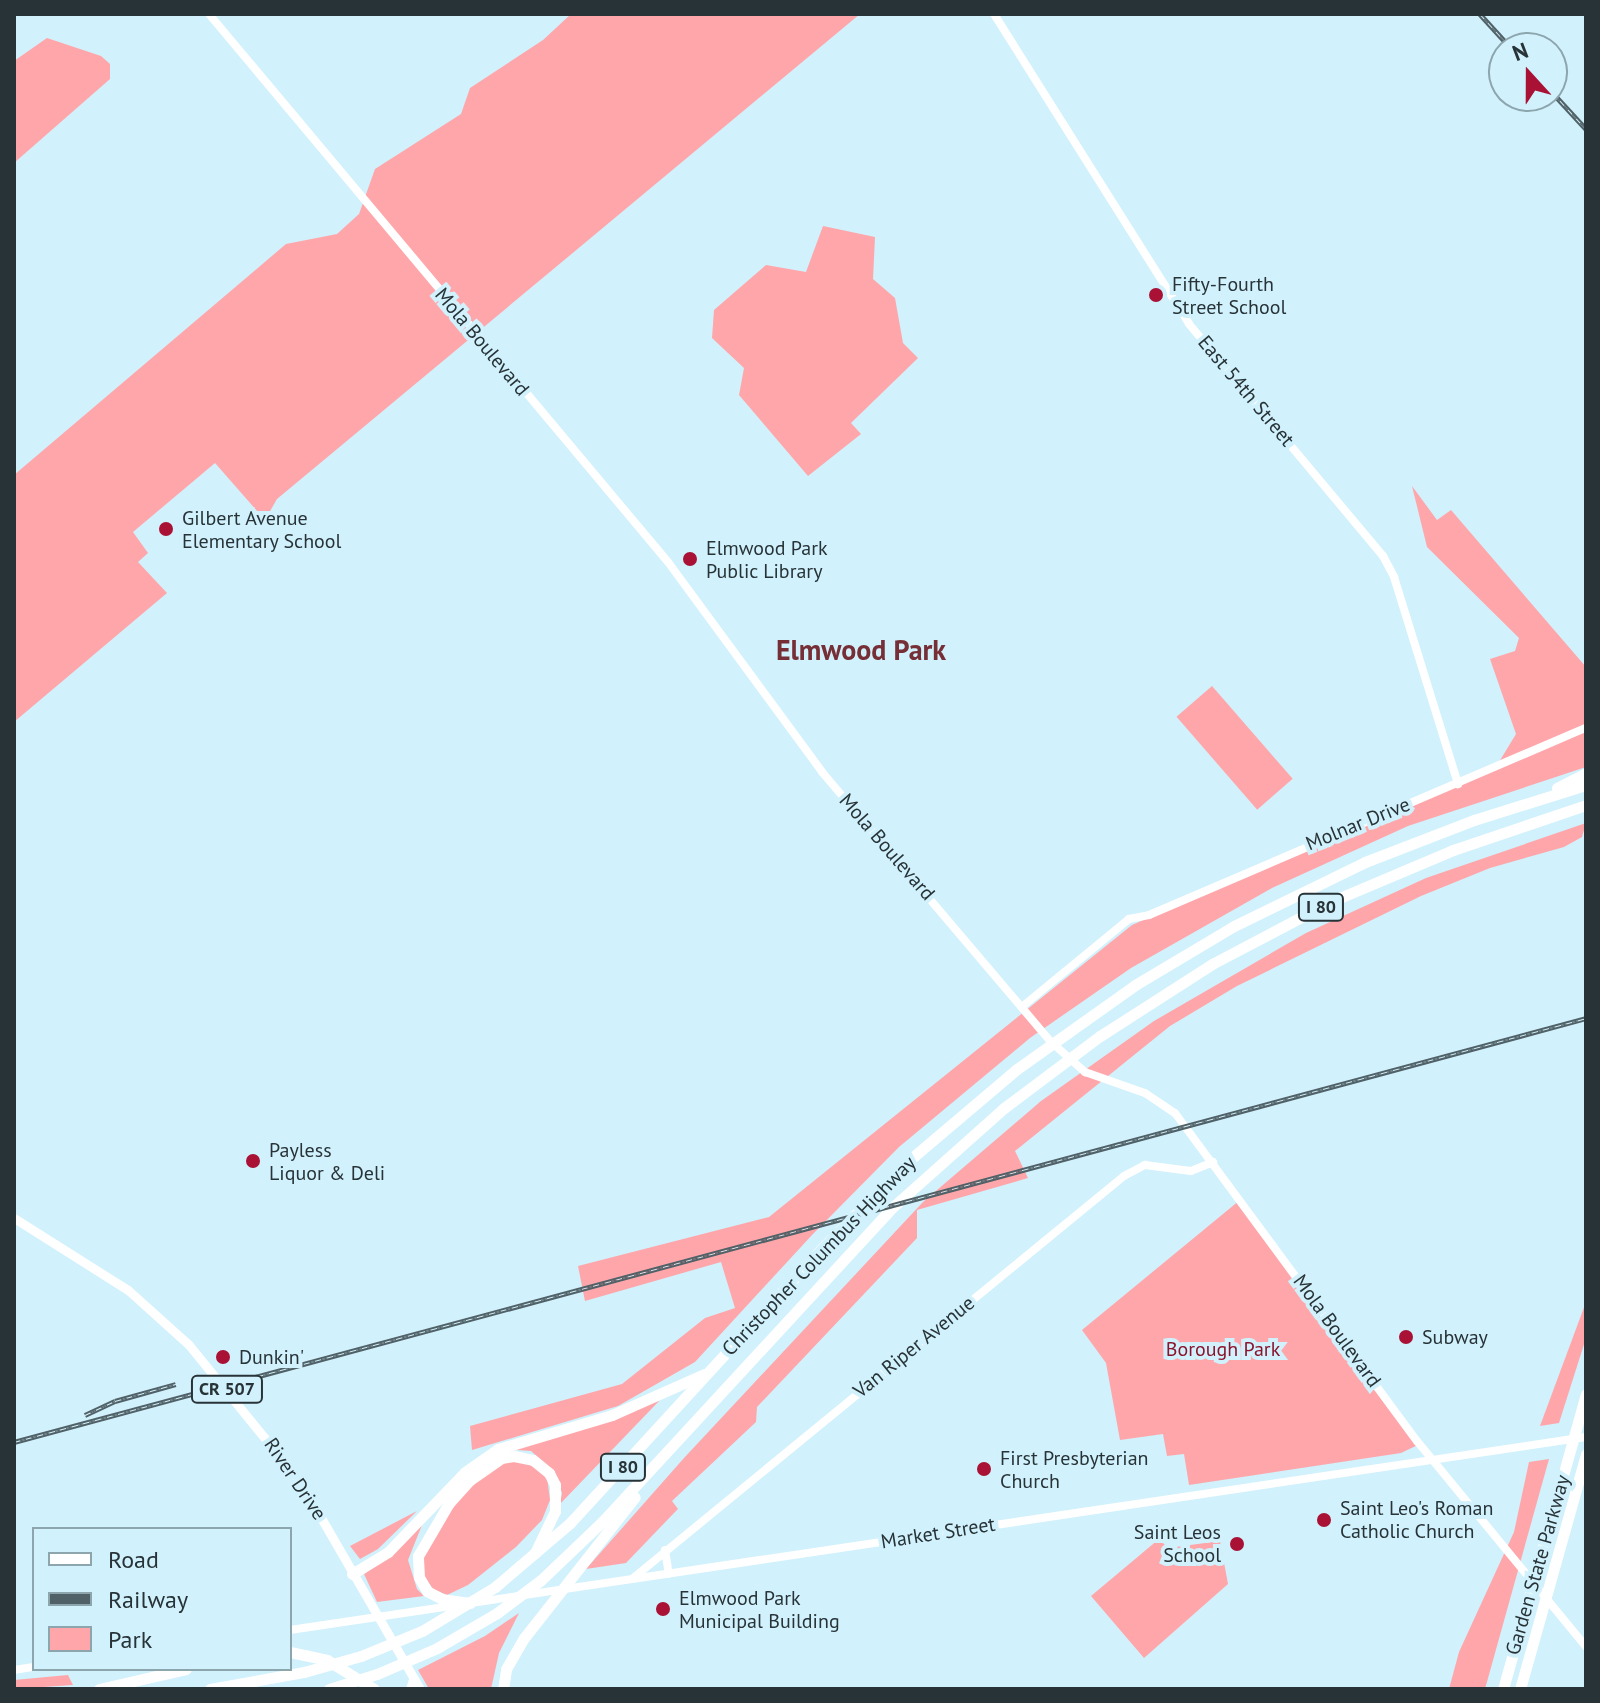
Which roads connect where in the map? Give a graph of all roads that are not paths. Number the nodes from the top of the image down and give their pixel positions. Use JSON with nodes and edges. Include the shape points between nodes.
{"nodes":[{"id":1,"x":209,"y":14,"type":"edge"},
{"id":2,"x":994,"y":14,"type":"edge"},
{"id":3,"x":1586,"y":728,"type":"edge"},
{"id":4,"x":1586,"y":773,"type":"edge"},
{"id":5,"x":1458,"y":784,"type":"junction"},
{"id":6,"x":1586,"y":785,"type":"edge"},
{"id":7,"x":1527,"y":802,"type":"junction"},
{"id":8,"x":1586,"y":805,"type":"edge"},
{"id":9,"x":1023,"y":1006,"type":"junction"},
{"id":10,"x":1213,"y":1162,"type":"junction"},
{"id":11,"x":14,"y":1218,"type":"edge"},
{"id":12,"x":708,"y":1373,"type":"junction"},
{"id":13,"x":1586,"y":1394,"type":"edge"},
{"id":14,"x":1586,"y":1437,"type":"edge"},
{"id":15,"x":676,"y":1442,"type":"junction"},
{"id":16,"x":1586,"y":1454,"type":"edge"},
{"id":17,"x":1432,"y":1460,"type":"junction"},
{"id":18,"x":665,"y":1550,"type":"junction"},
{"id":19,"x":533,"y":1557,"type":"junction"},
{"id":20,"x":352,"y":1574,"type":"junction"},
{"id":21,"x":669,"y":1574,"type":"junction"},
{"id":22,"x":631,"y":1579,"type":"junction"},
{"id":23,"x":475,"y":1603,"type":"junction"},
{"id":24,"x":377,"y":1619,"type":"junction"},
{"id":25,"x":292,"y":1630,"type":"edge"},
{"id":26,"x":1586,"y":1647,"type":"edge"},
{"id":27,"x":292,"y":1652,"type":"edge"},
{"id":28,"x":177,"y":1671,"type":"edge"},
{"id":29,"x":415,"y":1686,"type":"edge"},
{"id":30,"x":99,"y":1689,"type":"edge"},
{"id":31,"x":210,"y":1689,"type":"edge"},
{"id":32,"x":329,"y":1689,"type":"edge"},
{"id":33,"x":374,"y":1689,"type":"edge"},
{"id":34,"x":503,"y":1689,"type":"edge"},
{"id":35,"x":1503,"y":1689,"type":"edge"},
{"id":36,"x":1520,"y":1689,"type":"edge"}],
"edges":[{"from":1,"to":9,"type":"street","name":"Mola Boulevard","via":[[668,562],[822,772]]},
{"from":2,"to":5,"type":"street","name":"East 54th Street","via":[[1189,324],[1383,556]]},
{"from":3,"to":5,"type":"street","name":"Molnar Drive"},
{"from":4,"to":7,"type":"highway"},
{"from":5,"to":9,"type":"street","name":"Molnar Drive","via":[[1129,919]]},
{"from":6,"to":7,"type":"highway","name":"Christopher Columbus Highway","number":"I 80"},
{"from":7,"to":12,"type":"highway","name":"Christopher Columbus Highway","number":"I 80","via":[[1419,840],[1299,893],[1172,962],[1042,1049],[878,1191]]},
{"from":8,"to":15,"type":"highway","name":"Christopher Columbus Highway","number":"I 80","via":[[1453,850],[1330,902],[1212,964],[1077,1052],[924,1178]]},
{"from":9,"to":10,"type":"street","name":"Mola Boulevard","via":[[1072,1063],[1156,1098],[1175,1113]]},
{"from":10,"to":17,"type":"street","name":"Mola Boulevard"},
{"from":10,"to":18,"type":"street","name":"Van Riper Avenue","via":[[1191,1171],[1145,1165],[1124,1176]]},
{"from":11,"to":20,"type":"main road","name":"River Drive","number":"CR 507","via":[[128,1290],[189,1345],[297,1476]]},
{"from":12,"to":19,"type":"highway","name":"Christopher Columbus Highway","number":"I 80"},
{"from":12,"to":20,"type":"highway","via":[[612,1415],[498,1449],[465,1472],[388,1552]]},
{"from":13,"to":35,"type":"highway","name":"Garden State Parkway"},
{"from":14,"to":17,"type":"street","name":"Market Street"},
{"from":15,"to":32,"type":"highway","name":"Christopher Columbus Highway","number":"I 80","via":[[584,1541],[497,1613],[413,1659]]},
{"from":15,"to":34,"type":"highway","via":[[514,1654]]},
{"from":16,"to":36,"type":"highway","name":"Garden State Parkway"},
{"from":17,"to":21,"type":"street","name":"Market Street"},
{"from":17,"to":26,"type":"street","name":"Mola Boulevard"},
{"from":18,"to":21,"type":"street"},
{"from":18,"to":22,"type":"street","name":"Van Riper Avenue"},
{"from":19,"to":23,"type":"highway","via":[[555,1511],[555,1485],[533,1460],[501,1458],[449,1503],[428,1532],[417,1560],[419,1577],[431,1594]]},
{"from":19,"to":31,"type":"highway","name":"Christopher Columbus Highway","number":"I 80","via":[[495,1587],[402,1640],[320,1668]]},
{"from":20,"to":24,"type":"main road","name":"River Drive","number":"CR 507"},
{"from":21,"to":22,"type":"street","name":"Market Street"},
{"from":22,"to":23,"type":"street","name":"Market Street"},
{"from":23,"to":24,"type":"street","name":"Market Street"},
{"from":24,"to":25,"type":"street","name":"Market Street"},
{"from":24,"to":29,"type":"main road","name":"River Drive","number":"CR 507"},
{"from":27,"to":33,"type":"highway","via":[[327,1660]]},
{"from":28,"to":30,"type":"highway"}]}
